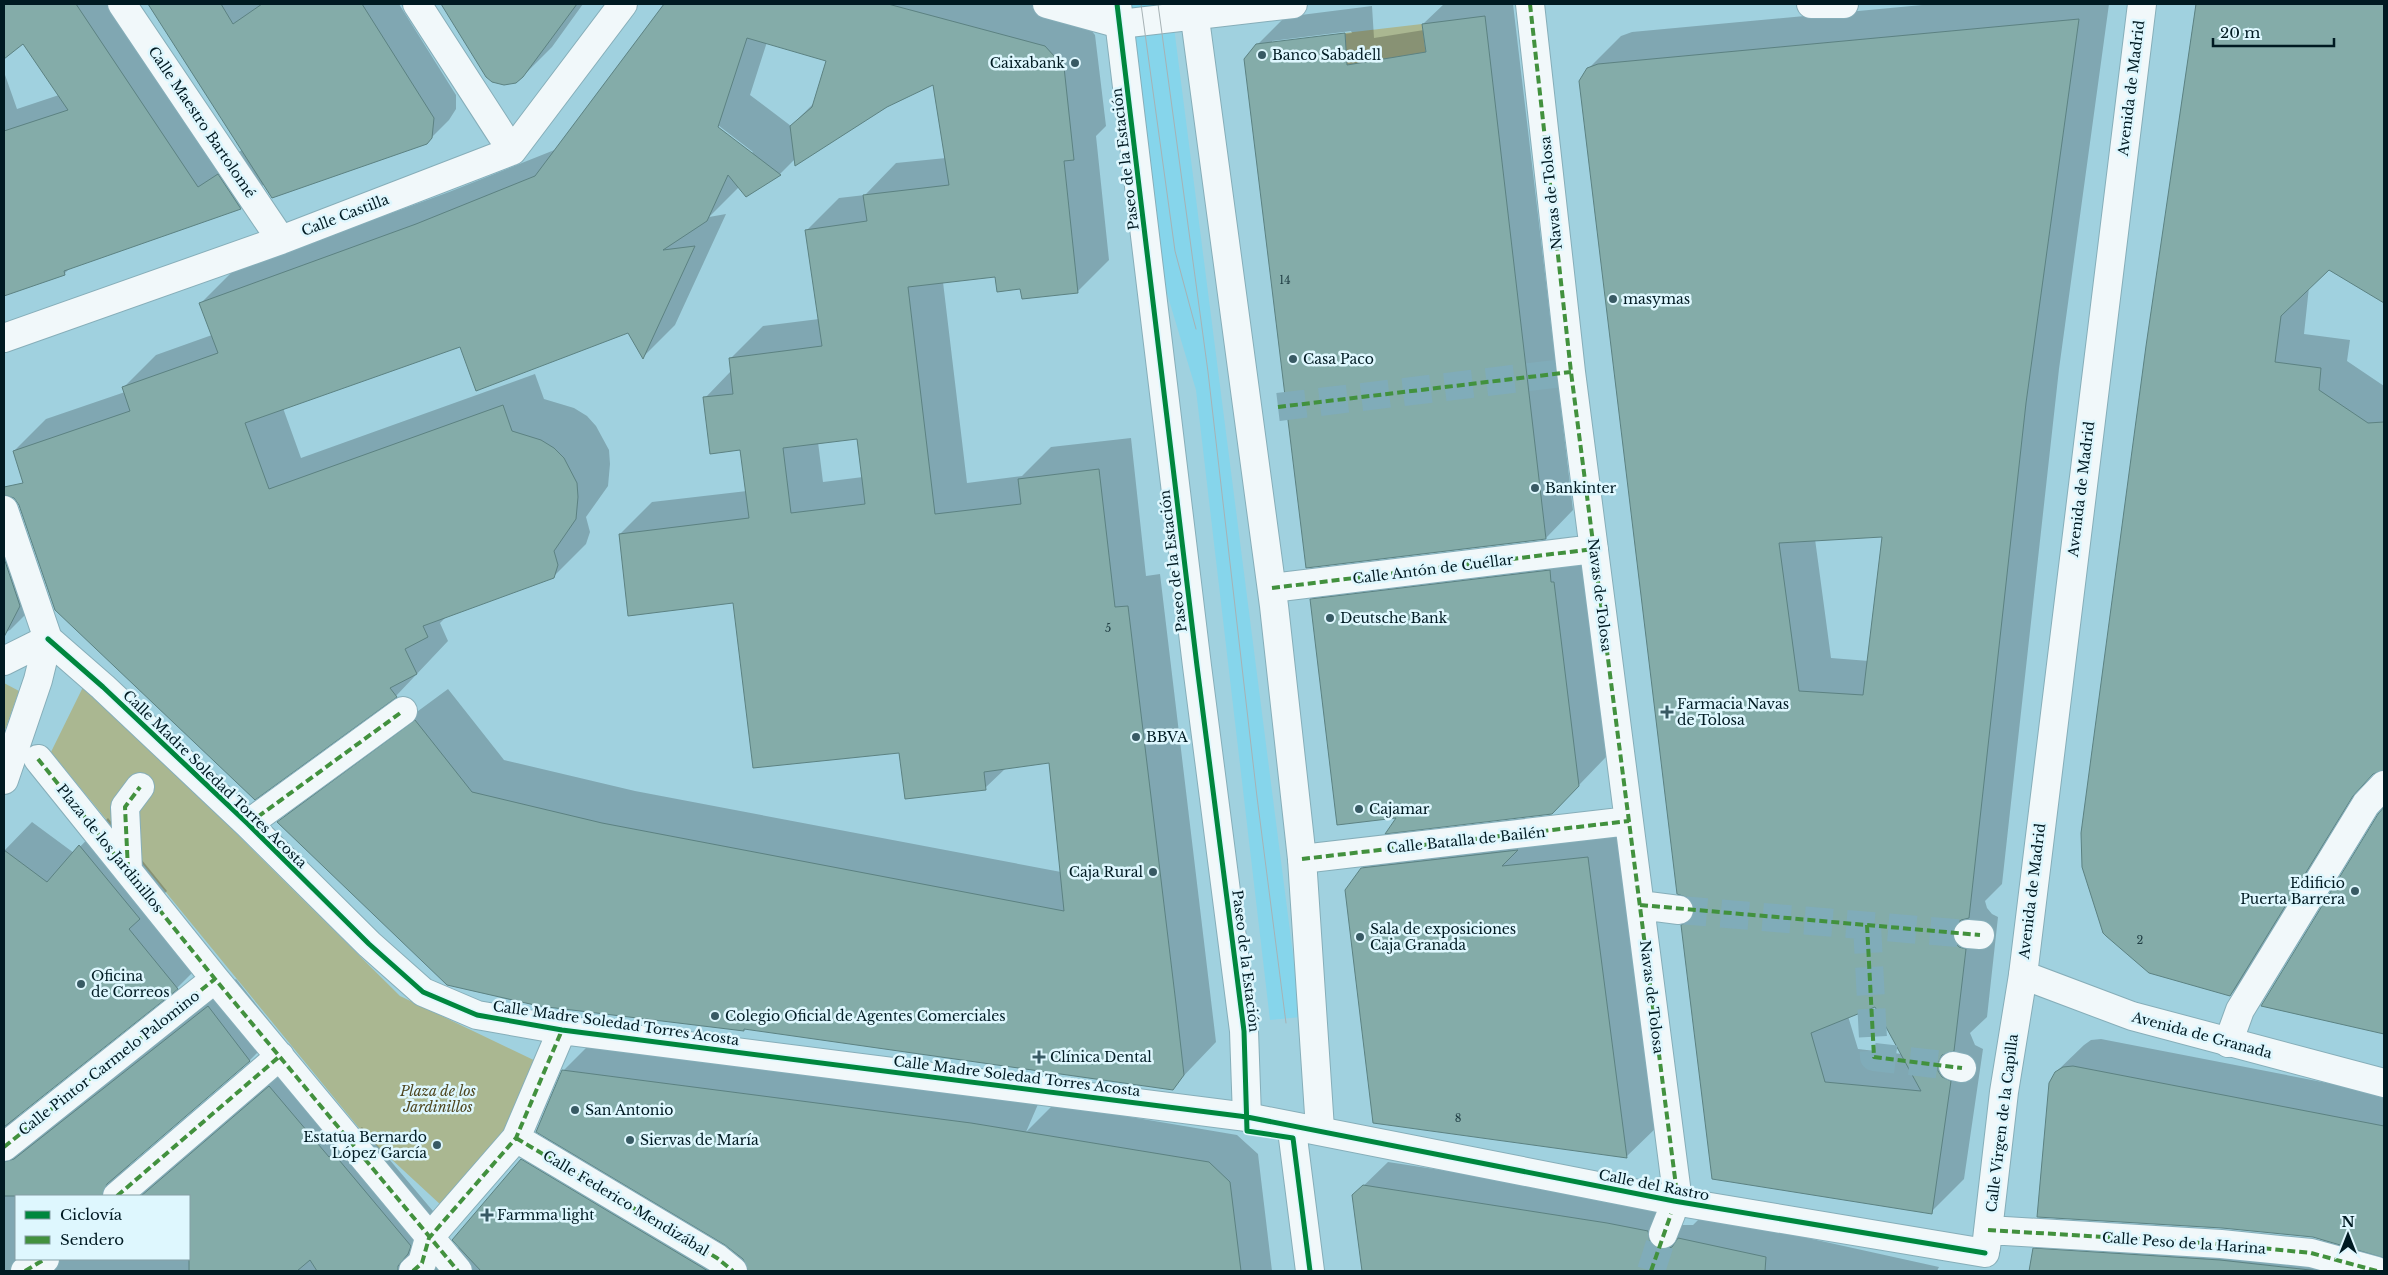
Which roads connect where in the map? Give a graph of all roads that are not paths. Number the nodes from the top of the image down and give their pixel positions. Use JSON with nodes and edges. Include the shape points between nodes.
{"nodes":[{"id":1,"x":122,"y":4,"type":"edge"},
{"id":2,"x":418,"y":4,"type":"edge"},
{"id":3,"x":623,"y":4,"type":"edge"},
{"id":4,"x":1047,"y":4,"type":"edge"},
{"id":5,"x":1293,"y":4,"type":"edge"},
{"id":6,"x":1530,"y":4,"type":"edge"},
{"id":7,"x":1811,"y":4,"type":"edge"},
{"id":8,"x":1844,"y":4,"type":"edge"},
{"id":9,"x":2142,"y":4,"type":"edge"},
{"id":10,"x":1194,"y":9,"type":"edge"},
{"id":11,"x":1118,"y":14,"type":"edge"},
{"id":12,"x":512,"y":151,"type":"junction"},
{"id":13,"x":281,"y":240,"type":"junction"},
{"id":14,"x":4,"y":338,"type":"edge"},
{"id":15,"x":4,"y":510,"type":"edge"},
{"id":16,"x":1594,"y":549,"type":"junction"},
{"id":17,"x":1272,"y":588,"type":"junction"},
{"id":18,"x":48,"y":640,"type":"junction"},
{"id":19,"x":4,"y":661,"type":"edge"},
{"id":20,"x":403,"y":711,"type":"dead end"},
{"id":21,"x":12,"y":734,"type":"edge"},
{"id":22,"x":38,"y":759,"type":"dead end"},
{"id":23,"x":4,"y":780,"type":"edge"},
{"id":24,"x":2384,"y":785,"type":"edge"},
{"id":25,"x":140,"y":787,"type":"dead end"},
{"id":26,"x":1630,"y":821,"type":"junction"},
{"id":27,"x":248,"y":824,"type":"junction"},
{"id":28,"x":1302,"y":859,"type":"junction"},
{"id":29,"x":128,"y":870,"type":"junction"},
{"id":30,"x":1640,"y":905,"type":"junction"},
{"id":31,"x":1679,"y":910,"type":"tunnel mouth"},
{"id":32,"x":2023,"y":975,"type":"junction"},
{"id":33,"x":215,"y":979,"type":"junction"},
{"id":34,"x":562,"y":1030,"type":"junction"},
{"id":35,"x":2228,"y":1043,"type":"junction"},
{"id":36,"x":280,"y":1056,"type":"junction"},
{"id":37,"x":2384,"y":1082,"type":"edge"},
{"id":38,"x":1247,"y":1117,"type":"junction"},
{"id":39,"x":1320,"y":1130,"type":"junction"},
{"id":40,"x":516,"y":1138,"type":"junction"},
{"id":41,"x":1293,"y":1138,"type":"dead end"},
{"id":42,"x":4,"y":1147,"type":"edge"},
{"id":43,"x":1676,"y":1186,"type":"dead end"},
{"id":44,"x":118,"y":1195,"type":"edge"},
{"id":45,"x":429,"y":1238,"type":"junction"},
{"id":46,"x":1985,"y":1251,"type":"edge"},
{"id":47,"x":43,"y":1260,"type":"edge"},
{"id":48,"x":25,"y":1271,"type":"edge"},
{"id":49,"x":413,"y":1271,"type":"edge"},
{"id":50,"x":458,"y":1271,"type":"edge"},
{"id":51,"x":733,"y":1271,"type":"edge"},
{"id":52,"x":1310,"y":1271,"type":"edge"},
{"id":53,"x":2377,"y":1271,"type":"edge"}],
"edges":[{"from":1,"to":13,"type":"street","name":"Calle Maestro Bartolomé"},
{"from":2,"to":12,"type":"street"},
{"from":3,"to":12,"type":"street"},
{"from":4,"to":11,"type":"street"},
{"from":5,"to":10,"type":"street"},
{"from":6,"to":16,"type":"street","name":"Navas de Tolosa"},
{"from":7,"to":8,"type":"street"},
{"from":9,"to":32,"type":"street","name":"Avenida de Madrid"},
{"from":10,"to":11,"type":"street"},
{"from":10,"to":17,"type":"street"},
{"from":11,"to":38,"type":"street","name":"Paseo de la Estación","via":[[1244,1031]]},
{"from":12,"to":13,"type":"street","name":"Calle Castilla"},
{"from":13,"to":14,"type":"street","name":"Calle Castilla"},
{"from":15,"to":18,"type":"street"},
{"from":16,"to":17,"type":"street","name":"Calle Antón de Cuéllar"},
{"from":16,"to":26,"type":"street","name":"Navas de Tolosa"},
{"from":17,"to":28,"type":"street"},
{"from":18,"to":19,"type":"street"},
{"from":18,"to":21,"type":"street"},
{"from":18,"to":27,"type":"street","name":"Calle Madre Soledad Torres Acosta","via":[[103,687]]},
{"from":20,"to":27,"type":"street"},
{"from":21,"to":23,"type":"street"},
{"from":22,"to":29,"type":"street","name":"Plaza de los Jardinillos"},
{"from":24,"to":35,"type":"street","via":[[2366,804],[2240,1010]]},
{"from":25,"to":29,"type":"street","via":[[125,807]]},
{"from":26,"to":28,"type":"street","name":"Calle Batalla de Bailén"},
{"from":26,"to":30,"type":"street","name":"Navas de Tolosa"},
{"from":27,"to":34,"type":"street","name":"Calle Madre Soledad Torres Acosta","via":[[369,944],[423,992],[478,1015]]},
{"from":28,"to":39,"type":"street"},
{"from":29,"to":33,"type":"street","name":"Plaza de los Jardinillos"},
{"from":30,"to":31,"type":"street"},
{"from":30,"to":43,"type":"street","name":"Navas de Tolosa"},
{"from":32,"to":35,"type":"street","name":"Avenida de Granada","via":[[2111,1010]]},
{"from":32,"to":46,"type":"street","name":"Calle Virgen de la Capilla","via":[[2004,1092]]},
{"from":33,"to":36,"type":"street","name":"Plaza de los Jardinillos"},
{"from":33,"to":42,"type":"street","name":"Calle Pintor Carmelo Palomino"},
{"from":34,"to":38,"type":"street","name":"Calle Madre Soledad Torres Acosta"},
{"from":34,"to":40,"type":"street"},
{"from":35,"to":37,"type":"street","name":"Avenida de Granada"},
{"from":36,"to":44,"type":"street"},
{"from":36,"to":45,"type":"street","name":"Plaza de los Jardinillos"},
{"from":38,"to":39,"type":"street","name":"Calle Madre Soledad Torres Acosta"},
{"from":39,"to":46,"type":"street","name":"Calle del Rastro","via":[[1674,1201]]},
{"from":40,"to":45,"type":"street"},
{"from":40,"to":51,"type":"street","name":"Calle Federico Mendizábal","via":[[717,1258]]},
{"from":41,"to":52,"type":"street"},
{"from":45,"to":49,"type":"street","via":[[422,1263]]},
{"from":45,"to":50,"type":"street","name":"Plaza de los Jardinillos"},
{"from":46,"to":53,"type":"street","name":"Calle Peso de la Harina","via":[[2222,1244],[2311,1253]]},
{"from":47,"to":48,"type":"street"}]}
